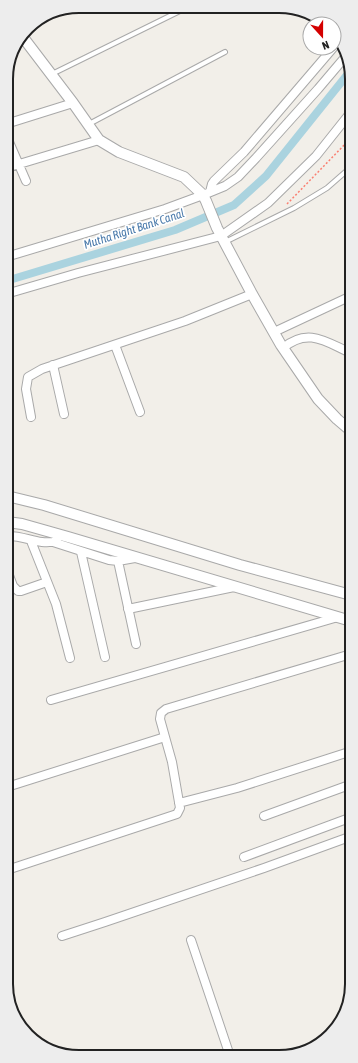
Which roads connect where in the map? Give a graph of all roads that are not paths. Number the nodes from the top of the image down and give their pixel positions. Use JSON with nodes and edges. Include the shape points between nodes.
{"nodes":[{"id":1,"x":176,"y":13,"type":"edge"},
{"id":2,"x":26,"y":41,"type":"edge"},
{"id":3,"x":225,"y":52,"type":"dead end"},
{"id":4,"x":327,"y":56,"type":"edge"},
{"id":5,"x":342,"y":61,"type":"edge"},
{"id":6,"x":51,"y":75,"type":"junction"},
{"id":7,"x":73,"y":103,"type":"junction"},
{"id":8,"x":345,"y":120,"type":"edge"},
{"id":9,"x":13,"y":122,"type":"edge"},
{"id":10,"x":88,"y":124,"type":"junction"},
{"id":11,"x":99,"y":140,"type":"junction"},
{"id":12,"x":13,"y":152,"type":"edge"},
{"id":13,"x":18,"y":164,"type":"junction"},
{"id":14,"x":13,"y":166,"type":"edge"},
{"id":15,"x":345,"y":172,"type":"edge"},
{"id":16,"x":26,"y":181,"type":"dead end"},
{"id":17,"x":206,"y":196,"type":"junction"},
{"id":18,"x":221,"y":235,"type":"junction"},
{"id":19,"x":13,"y":255,"type":"edge"},
{"id":20,"x":13,"y":292,"type":"edge"},
{"id":21,"x":252,"y":294,"type":"junction"},
{"id":22,"x":345,"y":299,"type":"edge"},
{"id":23,"x":274,"y":332,"type":"junction"},
{"id":24,"x":115,"y":345,"type":"junction"},
{"id":25,"x":283,"y":348,"type":"junction"},
{"id":26,"x":345,"y":350,"type":"edge"},
{"id":27,"x":53,"y":365,"type":"junction"},
{"id":28,"x":140,"y":412,"type":"dead end"},
{"id":29,"x":64,"y":414,"type":"dead end"},
{"id":30,"x":31,"y":417,"type":"dead end"},
{"id":31,"x":345,"y":426,"type":"edge"},
{"id":32,"x":13,"y":497,"type":"edge"},
{"id":33,"x":13,"y":523,"type":"edge"},
{"id":34,"x":13,"y":536,"type":"edge"},
{"id":35,"x":68,"y":537,"type":"junction"},
{"id":36,"x":31,"y":541,"type":"junction"},
{"id":37,"x":53,"y":542,"type":"junction"},
{"id":38,"x":81,"y":552,"type":"junction"},
{"id":39,"x":135,"y":558,"type":"junction"},
{"id":40,"x":118,"y":561,"type":"junction"},
{"id":41,"x":47,"y":582,"type":"junction"},
{"id":42,"x":13,"y":586,"type":"edge"},
{"id":43,"x":234,"y":586,"type":"junction"},
{"id":44,"x":345,"y":593,"type":"edge"},
{"id":45,"x":128,"y":609,"type":"junction"},
{"id":46,"x":338,"y":617,"type":"junction"},
{"id":47,"x":345,"y":619,"type":"edge"},
{"id":48,"x":136,"y":644,"type":"dead end"},
{"id":49,"x":345,"y":656,"type":"edge"},
{"id":50,"x":105,"y":657,"type":"dead end"},
{"id":51,"x":70,"y":658,"type":"dead end"},
{"id":52,"x":51,"y":700,"type":"dead end"},
{"id":53,"x":165,"y":737,"type":"junction"},
{"id":54,"x":345,"y":753,"type":"edge"},
{"id":55,"x":13,"y":785,"type":"edge"},
{"id":56,"x":345,"y":787,"type":"edge"},
{"id":57,"x":179,"y":804,"type":"junction"},
{"id":58,"x":264,"y":816,"type":"dead end"},
{"id":59,"x":345,"y":820,"type":"edge"},
{"id":60,"x":345,"y":839,"type":"edge"},
{"id":61,"x":244,"y":857,"type":"dead end"},
{"id":62,"x":13,"y":868,"type":"edge"},
{"id":63,"x":62,"y":936,"type":"dead end"},
{"id":64,"x":191,"y":940,"type":"dead end"},
{"id":65,"x":228,"y":1050,"type":"edge"}],
"edges":[{"from":1,"to":6,"type":"lane"},
{"from":2,"to":6,"type":"street"},
{"from":3,"to":10,"type":"lane"},
{"from":4,"to":17,"type":"street","via":[[244,152],[214,181]]},
{"from":5,"to":17,"type":"street","via":[[238,177]]},
{"from":6,"to":7,"type":"street"},
{"from":7,"to":9,"type":"street"},
{"from":7,"to":10,"type":"street"},
{"from":8,"to":18,"type":"street","via":[[316,156],[268,203]]},
{"from":10,"to":11,"type":"street"},
{"from":11,"to":13,"type":"street"},
{"from":11,"to":17,"type":"street","via":[[119,152],[184,177]]},
{"from":12,"to":13,"type":"street"},
{"from":13,"to":14,"type":"street"},
{"from":13,"to":16,"type":"street"},
{"from":15,"to":18,"type":"lane","via":[[327,188],[294,208]]},
{"from":17,"to":18,"type":"street"},
{"from":17,"to":19,"type":"street"},
{"from":18,"to":20,"type":"street"},
{"from":18,"to":21,"type":"street"},
{"from":21,"to":23,"type":"street"},
{"from":21,"to":24,"type":"street"},
{"from":22,"to":23,"type":"street"},
{"from":23,"to":25,"type":"street"},
{"from":24,"to":27,"type":"street"},
{"from":24,"to":28,"type":"street"},
{"from":25,"to":26,"type":"street","via":[[292,341],[310,336]]},
{"from":25,"to":31,"type":"street","via":[[318,399]]},
{"from":27,"to":29,"type":"street"},
{"from":27,"to":30,"type":"street","via":[[28,377],[26,389]]},
{"from":32,"to":44,"type":"street"},
{"from":33,"to":35,"type":"street"},
{"from":34,"to":36,"type":"street"},
{"from":35,"to":37,"type":"street"},
{"from":35,"to":39,"type":"street"},
{"from":36,"to":37,"type":"street"},
{"from":36,"to":41,"type":"street"},
{"from":37,"to":38,"type":"street"},
{"from":38,"to":40,"type":"street"},
{"from":38,"to":50,"type":"street"},
{"from":39,"to":40,"type":"street"},
{"from":39,"to":43,"type":"street"},
{"from":40,"to":45,"type":"street"},
{"from":41,"to":42,"type":"street","via":[[21,591]]},
{"from":41,"to":51,"type":"street","via":[[56,604]]},
{"from":43,"to":45,"type":"street"},
{"from":43,"to":46,"type":"street"},
{"from":45,"to":48,"type":"street"},
{"from":46,"to":47,"type":"street"},
{"from":46,"to":52,"type":"street"},
{"from":49,"to":53,"type":"street","via":[[166,709],[160,716]]},
{"from":53,"to":55,"type":"street"},
{"from":53,"to":57,"type":"street"},
{"from":54,"to":57,"type":"street"},
{"from":56,"to":58,"type":"street"},
{"from":57,"to":62,"type":"street","via":[[179,812],[174,816]]},
{"from":59,"to":61,"type":"street"},
{"from":60,"to":63,"type":"street"},
{"from":64,"to":65,"type":"street"}]}
